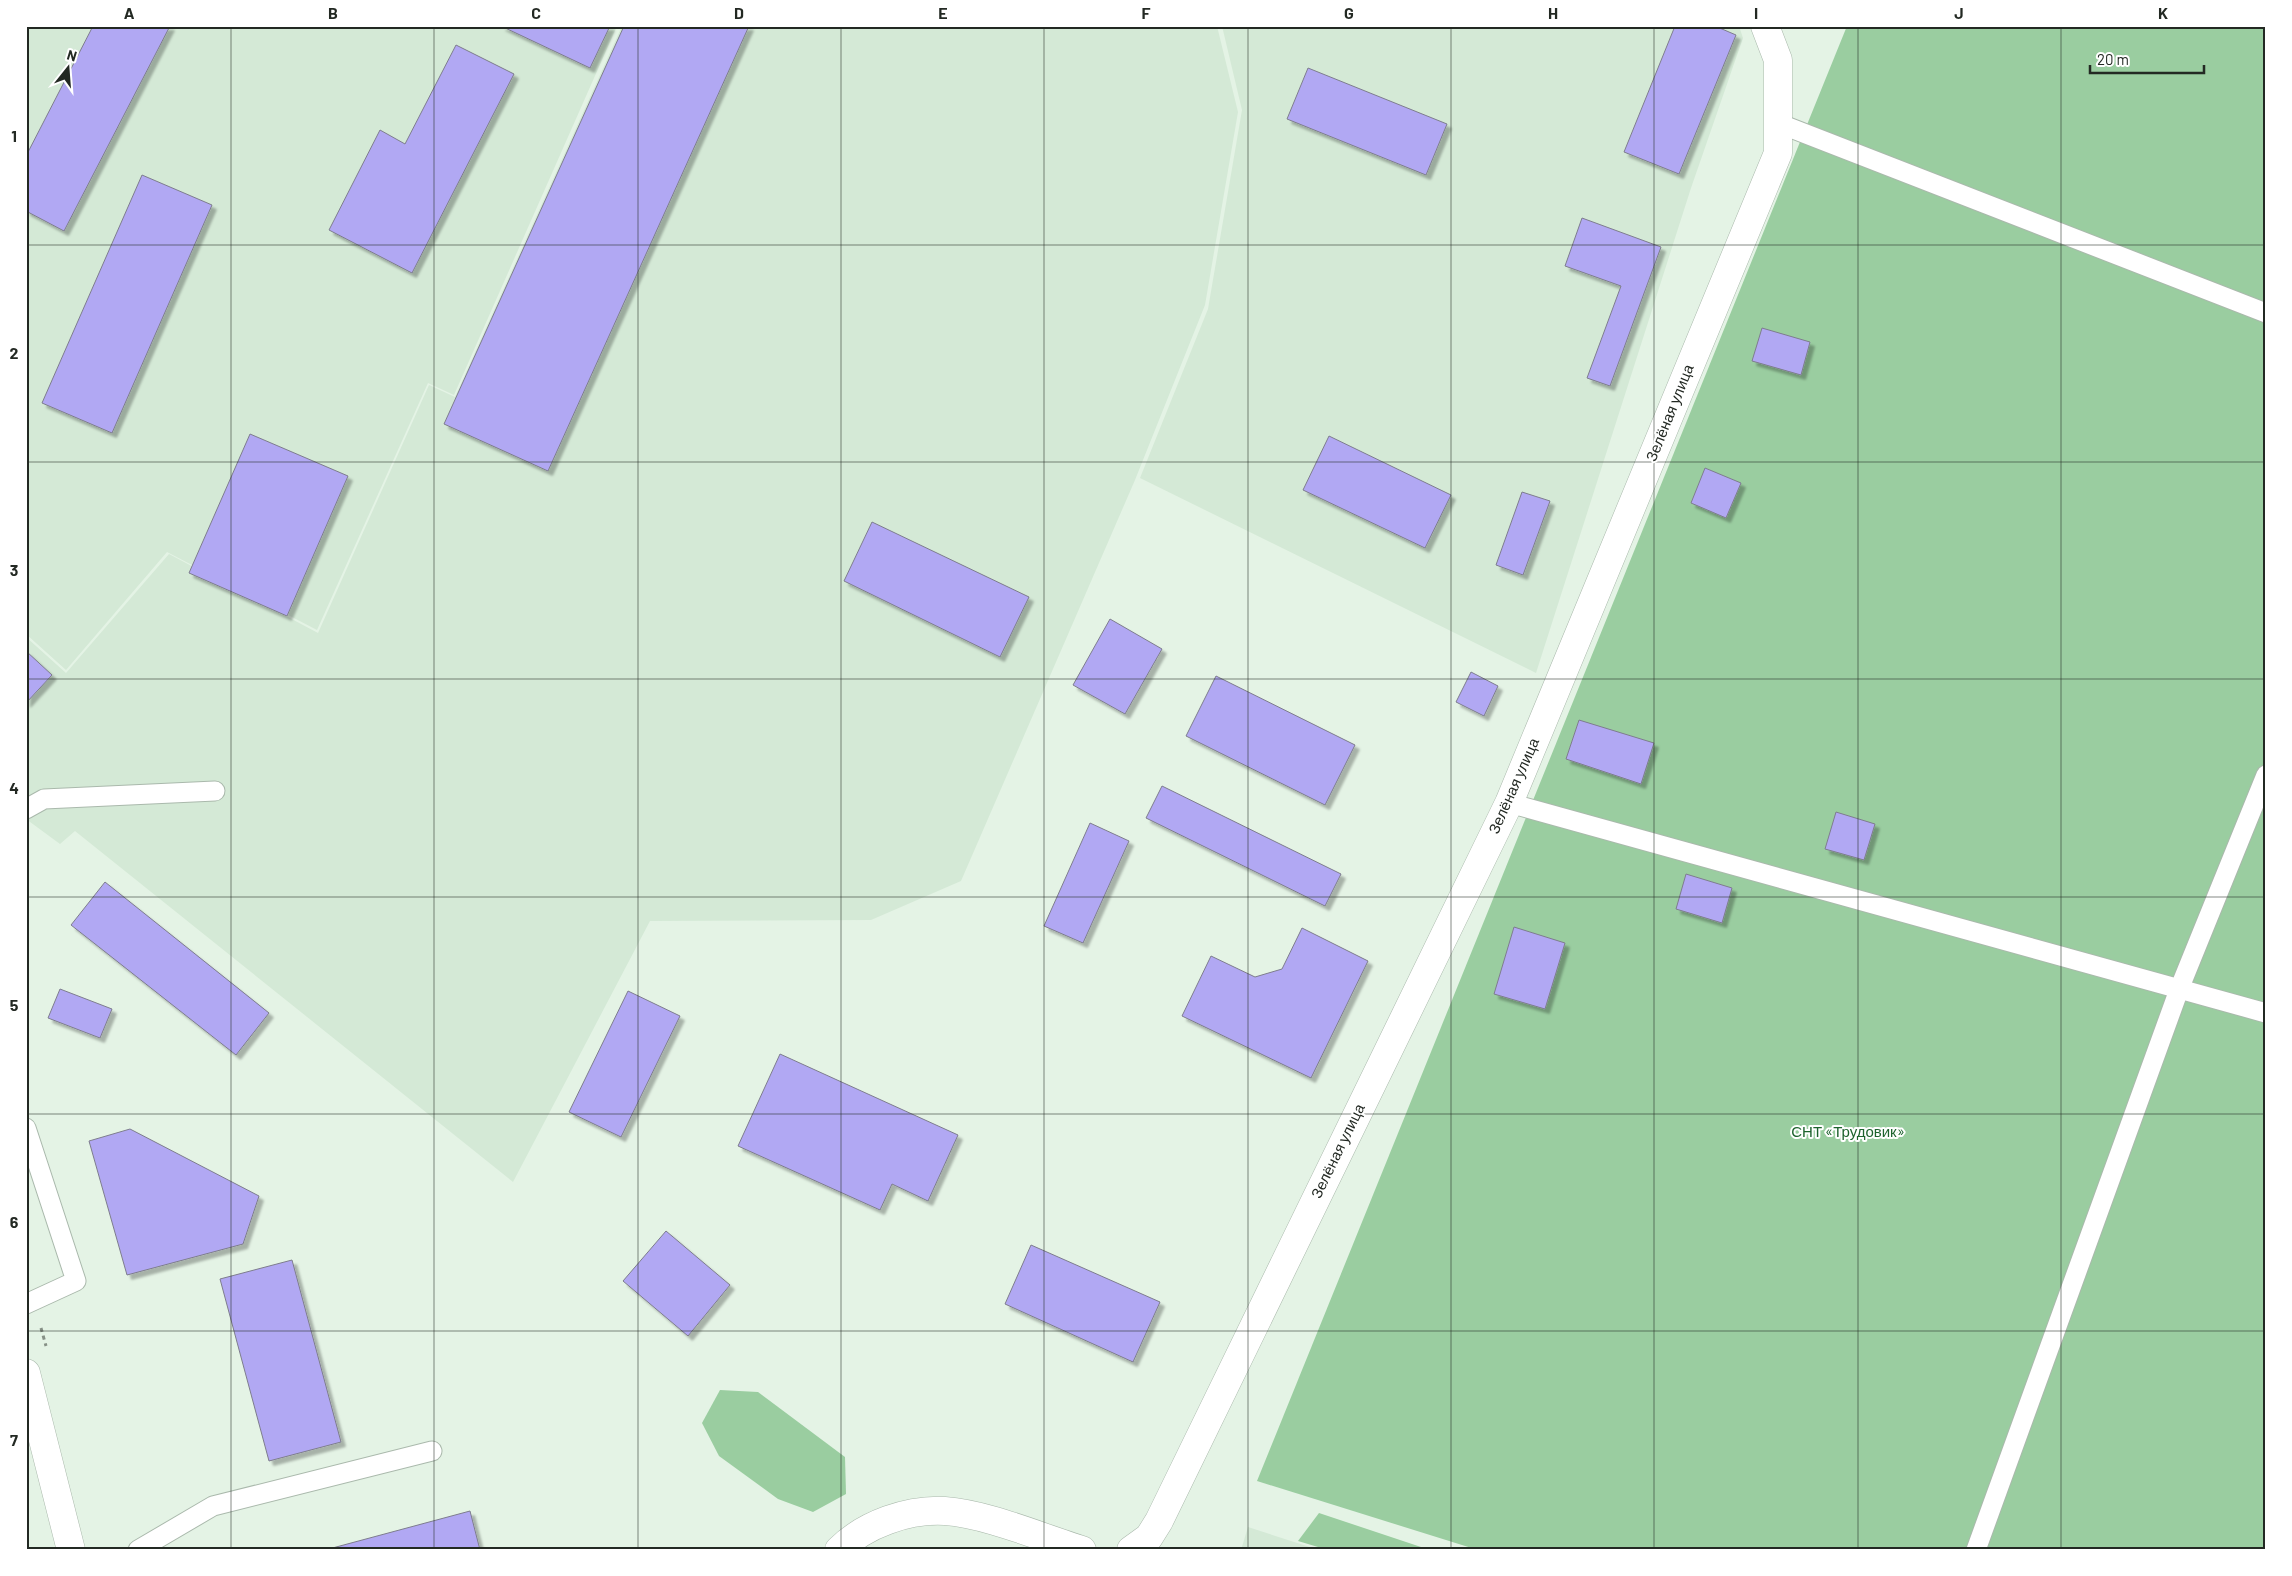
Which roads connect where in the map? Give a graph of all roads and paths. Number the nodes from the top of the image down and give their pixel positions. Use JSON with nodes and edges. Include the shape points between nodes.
{"nodes":[{"id":1,"x":1765,"y":26,"type":"edge"},
{"id":2,"x":1778,"y":123,"type":"junction"},
{"id":3,"x":2266,"y":313,"type":"edge"},
{"id":4,"x":2266,"y":775,"type":"edge"},
{"id":5,"x":215,"y":791,"type":"dead end"},
{"id":6,"x":1509,"y":803,"type":"junction"},
{"id":7,"x":26,"y":809,"type":"edge"},
{"id":8,"x":2180,"y":987,"type":"junction"},
{"id":9,"x":2266,"y":1013,"type":"edge"},
{"id":10,"x":26,"y":1128,"type":"edge"},
{"id":11,"x":26,"y":1304,"type":"edge"},
{"id":12,"x":26,"y":1373,"type":"edge"},
{"id":13,"x":432,"y":1451,"type":"dead end"},
{"id":14,"x":71,"y":1550,"type":"edge"},
{"id":15,"x":138,"y":1550,"type":"edge"},
{"id":16,"x":839,"y":1550,"type":"edge"},
{"id":17,"x":1082,"y":1550,"type":"edge"},
{"id":18,"x":1132,"y":1550,"type":"edge"},
{"id":19,"x":1976,"y":1550,"type":"edge"}],
"edges":[{"from":1,"to":2,"type":"street","name":"Зелёная улица","via":[[1778,60]]},
{"from":2,"to":3,"type":"lane"},
{"from":2,"to":6,"type":"street","name":"Зелёная улица","via":[[1778,153]]},
{"from":4,"to":8,"type":"lane"},
{"from":5,"to":7,"type":"lane","via":[[44,799]]},
{"from":6,"to":8,"type":"lane"},
{"from":6,"to":18,"type":"street","name":"Зелёная улица","via":[[1159,1521],[1149,1537]]},
{"from":8,"to":9,"type":"lane"},
{"from":8,"to":19,"type":"lane"},
{"from":10,"to":11,"type":"lane","via":[[76,1281]]},
{"from":12,"to":14,"type":"street"},
{"from":13,"to":15,"type":"lane","via":[[213,1506]]},
{"from":16,"to":17,"type":"street","via":[[873,1526],[912,1513],[945,1511],[982,1518]]}]}
